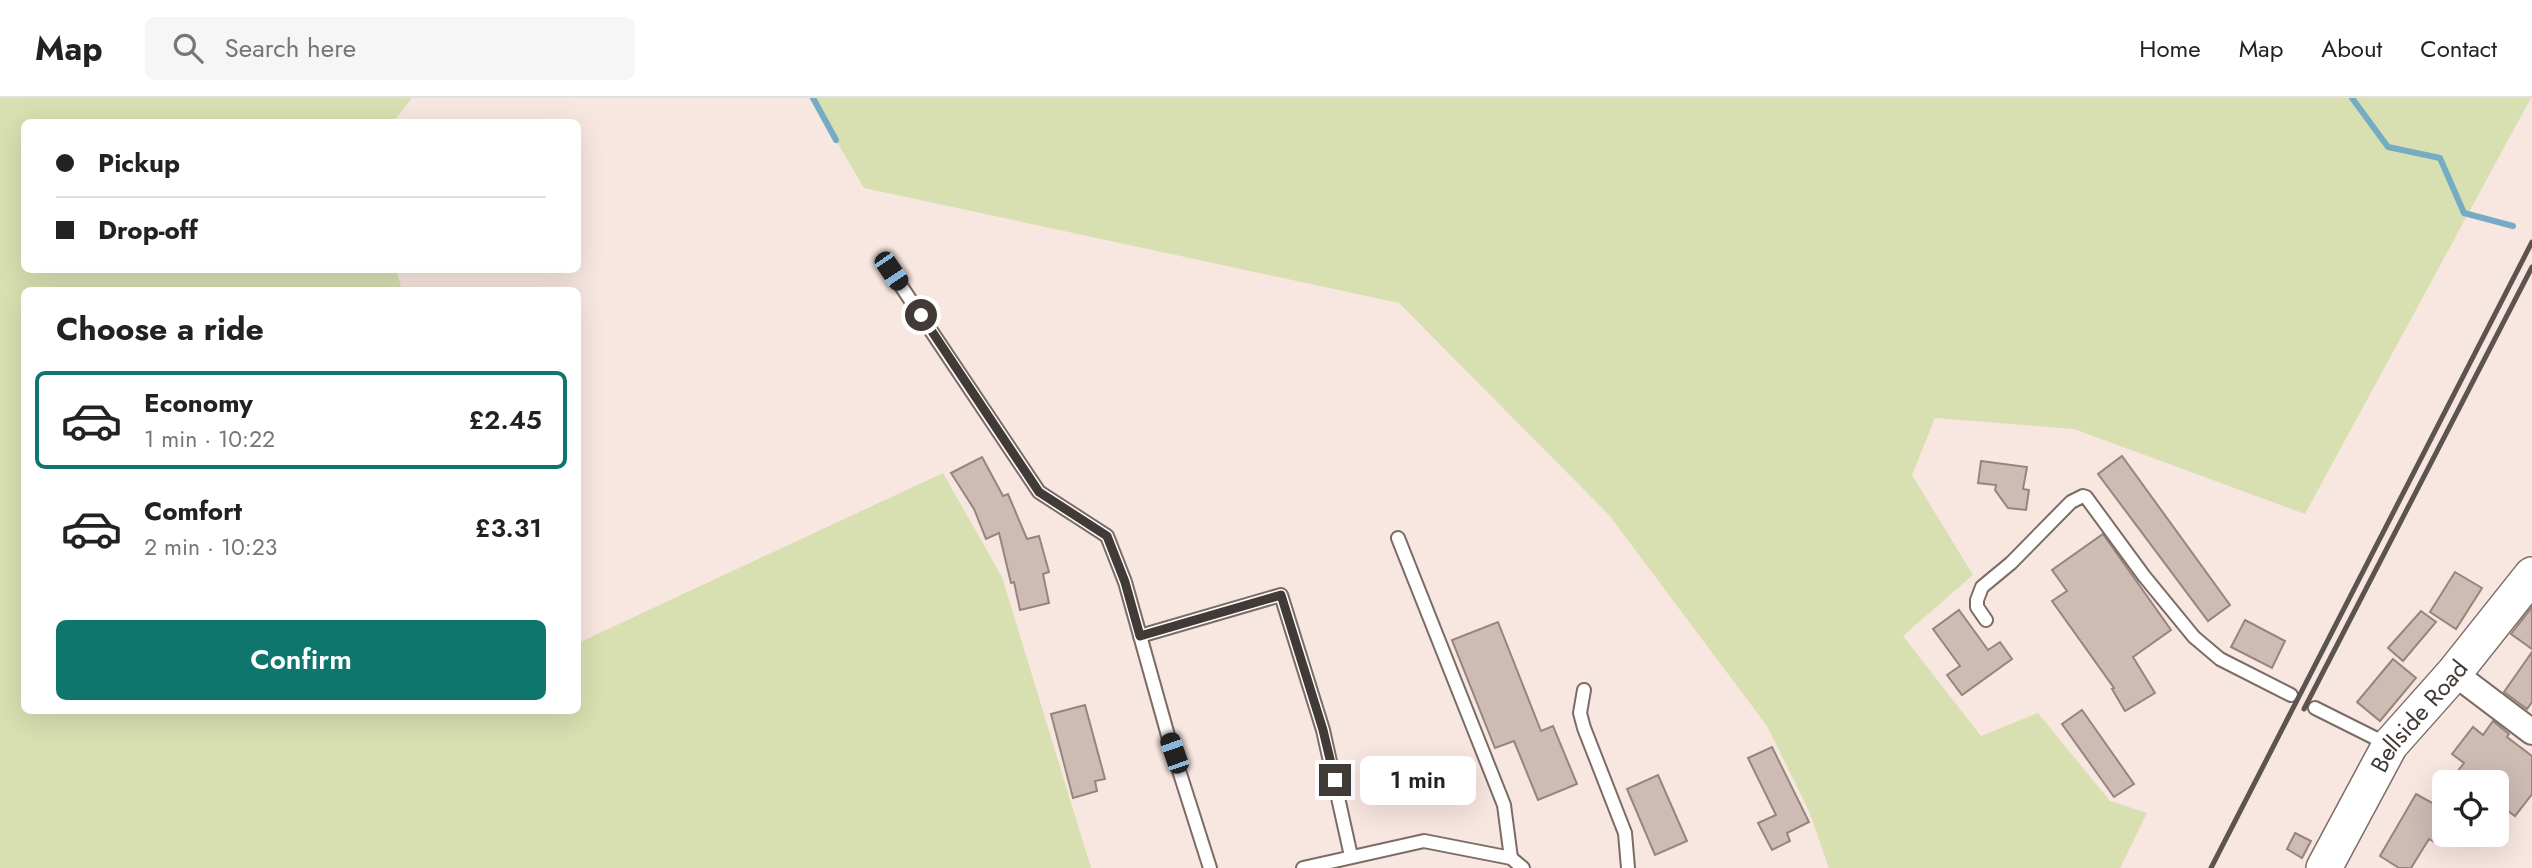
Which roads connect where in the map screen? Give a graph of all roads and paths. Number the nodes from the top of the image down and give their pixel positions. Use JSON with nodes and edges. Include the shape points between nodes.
{"nodes":[{"id":1,"x":891,"y":271,"type":"dead end"},
{"id":2,"x":1398,"y":538,"type":"dead end"},
{"id":3,"x":2532,"y":575,"type":"edge"},
{"id":4,"x":1986,"y":620,"type":"dead end"},
{"id":5,"x":1140,"y":636,"type":"junction"},
{"id":6,"x":2454,"y":673,"type":"junction"},
{"id":7,"x":1584,"y":690,"type":"dead end"},
{"id":8,"x":2291,"y":695,"type":"dead end"},
{"id":9,"x":2315,"y":708,"type":"dead end"},
{"id":10,"x":2532,"y":732,"type":"edge"},
{"id":11,"x":2390,"y":745,"type":"junction"},
{"id":12,"x":1351,"y":856,"type":"junction"},
{"id":13,"x":1511,"y":858,"type":"junction"},
{"id":14,"x":1210,"y":868,"type":"edge"},
{"id":15,"x":1303,"y":868,"type":"edge"},
{"id":16,"x":1523,"y":868,"type":"edge"},
{"id":17,"x":1628,"y":868,"type":"edge"},
{"id":18,"x":2324,"y":868,"type":"edge"}],
"edges":[{"from":1,"to":5,"type":"lane","via":[[1039,492],[1107,536]]},
{"from":2,"to":13,"type":"lane","via":[[1504,805]]},
{"from":3,"to":6,"type":"main road","name":"Bellside Road"},
{"from":4,"to":8,"type":"lane","via":[[1977,607],[1982,587],[2071,502],[2083,496],[2194,637],[2220,659]]},
{"from":5,"to":12,"type":"lane","via":[[1281,595],[1323,730]]},
{"from":5,"to":14,"type":"lane"},
{"from":6,"to":10,"type":"street"},
{"from":6,"to":11,"type":"main road","name":"Bellside Road"},
{"from":7,"to":17,"type":"lane","via":[[1580,713],[1625,833]]},
{"from":9,"to":11,"type":"lane"},
{"from":11,"to":18,"type":"main road","name":"Bellside Road"},
{"from":12,"to":13,"type":"lane","via":[[1424,841]]},
{"from":12,"to":15,"type":"lane"},
{"from":13,"to":16,"type":"lane"}]}
